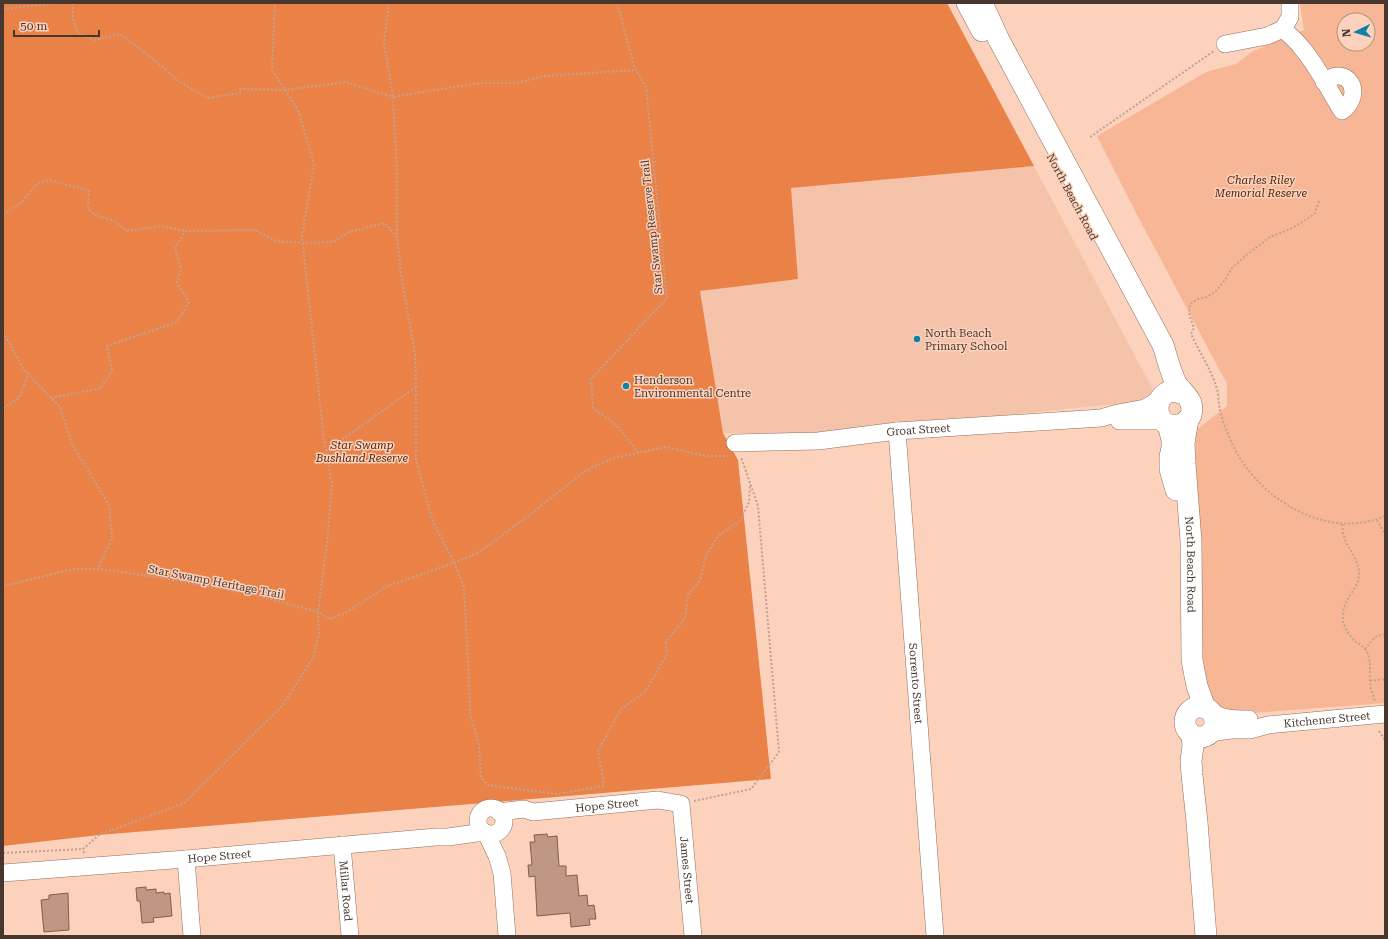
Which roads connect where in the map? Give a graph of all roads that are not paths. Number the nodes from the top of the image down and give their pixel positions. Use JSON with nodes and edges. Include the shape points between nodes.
{"nodes":[{"id":1,"x":967,"y":3,"type":"edge"},
{"id":2,"x":982,"y":3,"type":"edge"},
{"id":3,"x":1290,"y":3,"type":"edge"},
{"id":4,"x":1283,"y":29,"type":"junction"},
{"id":5,"x":1225,"y":44,"type":"road end"},
{"id":6,"x":1324,"y":82,"type":"dead end"},
{"id":7,"x":1183,"y":394,"type":"junction"},
{"id":8,"x":1161,"y":398,"type":"junction"},
{"id":9,"x":1101,"y":418,"type":"junction"},
{"id":10,"x":1173,"y":422,"type":"junction"},
{"id":11,"x":897,"y":431,"type":"junction"},
{"id":12,"x":738,"y":449,"type":"road end"},
{"id":13,"x":1201,"y":710,"type":"junction"},
{"id":14,"x":1381,"y":710,"type":"edge"},
{"id":15,"x":1268,"y":725,"type":"junction"},
{"id":16,"x":1202,"y":735,"type":"junction"},
{"id":17,"x":681,"y":804,"type":"joint"},
{"id":18,"x":492,"y":825,"type":"junction"},
{"id":19,"x":342,"y":845,"type":"junction"},
{"id":20,"x":186,"y":859,"type":"junction"},
{"id":21,"x":3,"y":873,"type":"edge"},
{"id":22,"x":192,"y":936,"type":"edge"},
{"id":23,"x":350,"y":936,"type":"edge"},
{"id":24,"x":507,"y":936,"type":"edge"},
{"id":25,"x":693,"y":936,"type":"edge"},
{"id":26,"x":935,"y":936,"type":"edge"},
{"id":27,"x":1206,"y":936,"type":"edge"},
{"id":28,"x":1216,"y":936,"type":"edge"}],
"edges":[{"from":1,"to":8,"type":"main road","name":"North Beach Road","via":[[1150,346],[1162,383]]},
{"from":2,"to":7,"type":"main road","name":"North Beach Road","via":[[999,40],[1163,345],[1172,375]]},
{"from":3,"to":4,"type":"street","via":[[1290,17]]},
{"from":4,"to":5,"type":"street","via":[[1273,35]]},
{"from":4,"to":6,"type":"street","via":[[1301,47]]},
{"from":7,"to":8,"type":"main road","via":[[1175,391]]},
{"from":7,"to":10,"type":"main road","name":"North Beach Road","via":[[1188,397],[1192,411]]},
{"from":8,"to":9,"type":"street","name":"Groat Street","via":[[1145,408]]},
{"from":8,"to":10,"type":"main road","name":"North Beach Road","via":[[1158,406],[1160,417]]},
{"from":9,"to":10,"type":"street","name":"Groat Street","via":[[1118,421]]},
{"from":9,"to":11,"type":"street","name":"Groat Street"},
{"from":10,"to":13,"type":"main road","name":"North Beach Road","via":[[1170,469],[1176,491],[1184,584],[1184,670]]},
{"from":11,"to":12,"type":"street","name":"Groat Street"},
{"from":11,"to":26,"type":"street","name":"Sorrento Street"},
{"from":13,"to":15,"type":"street","name":"Kitchener Street","via":[[1232,720],[1249,719]]},
{"from":13,"to":16,"type":"main road","name":"North Beach Road","via":[[1185,719],[1185,724],[1186,728]]},
{"from":14,"to":15,"type":"street","name":"Kitchener Street"},
{"from":15,"to":16,"type":"street","name":"Kitchener Street","via":[[1250,730]]},
{"from":16,"to":27,"type":"main road","via":[[1193,746],[1191,761]]},
{"from":16,"to":28,"type":"main road"},
{"from":17,"to":18,"type":"street","name":"Hope Street","via":[[658,800],[533,812],[524,809]]},
{"from":17,"to":25,"type":"street","name":"James Street"},
{"from":18,"to":19,"type":"street","name":"Hope Street","via":[[448,837]]},
{"from":18,"to":24,"type":"street","via":[[502,873]]},
{"from":19,"to":20,"type":"street","name":"Hope Street"},
{"from":19,"to":23,"type":"street","name":"Millar Road"},
{"from":20,"to":21,"type":"street","name":"Hope Street"},
{"from":20,"to":22,"type":"street"}]}
